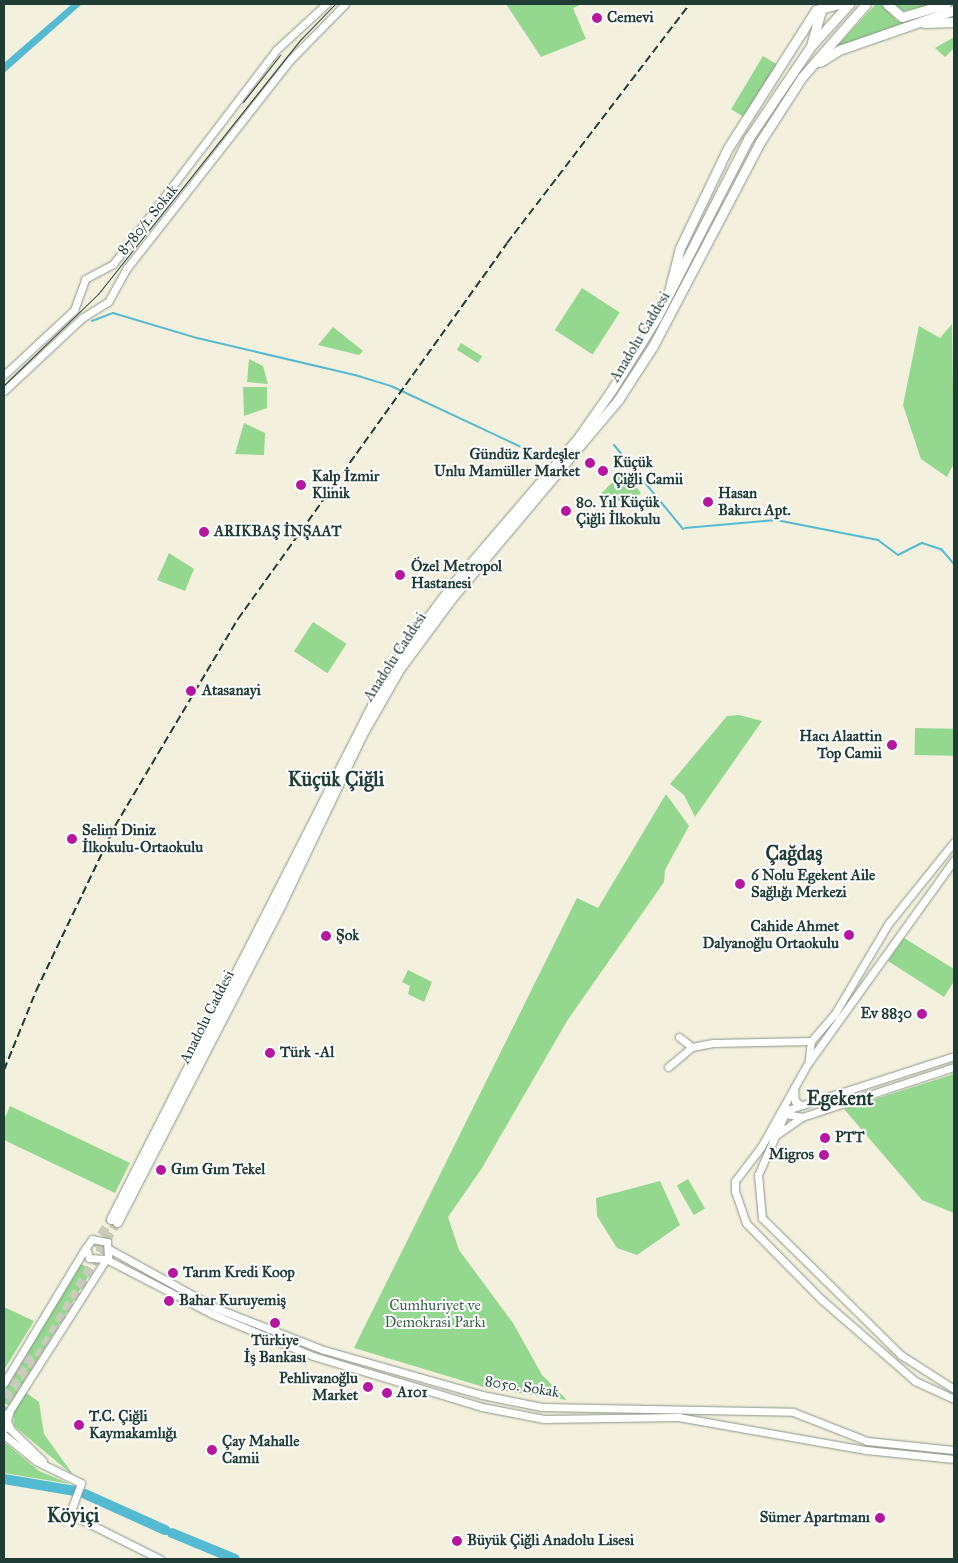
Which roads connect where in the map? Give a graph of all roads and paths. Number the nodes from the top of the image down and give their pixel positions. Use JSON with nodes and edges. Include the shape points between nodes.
{"nodes":[{"id":1,"x":326,"y":4,"type":"edge"},
{"id":2,"x":345,"y":4,"type":"edge"},
{"id":3,"x":838,"y":4,"type":"edge"},
{"id":4,"x":849,"y":4,"type":"edge"},
{"id":5,"x":866,"y":4,"type":"edge"},
{"id":6,"x":887,"y":4,"type":"edge"},
{"id":7,"x":946,"y":4,"type":"edge"},
{"id":8,"x":822,"y":6,"type":"edge"},
{"id":9,"x":954,"y":10,"type":"edge"},
{"id":10,"x":954,"y":22,"type":"edge"},
{"id":11,"x":919,"y":23,"type":"junction"},
{"id":12,"x":810,"y":46,"type":"junction"},
{"id":13,"x":802,"y":77,"type":"junction"},
{"id":14,"x":669,"y":294,"type":"junction"},
{"id":15,"x":4,"y":375,"type":"edge"},
{"id":16,"x":4,"y":391,"type":"edge"},
{"id":17,"x":954,"y":842,"type":"edge"},
{"id":18,"x":954,"y":860,"type":"edge"},
{"id":19,"x":679,"y":1037,"type":"dead end"},
{"id":20,"x":811,"y":1041,"type":"junction"},
{"id":21,"x":692,"y":1047,"type":"junction"},
{"id":22,"x":954,"y":1056,"type":"edge"},
{"id":23,"x":808,"y":1063,"type":"junction"},
{"id":24,"x":668,"y":1067,"type":"dead end"},
{"id":25,"x":954,"y":1067,"type":"edge"},
{"id":26,"x":794,"y":1088,"type":"junction"},
{"id":27,"x":801,"y":1105,"type":"junction"},
{"id":28,"x":783,"y":1112,"type":"junction"},
{"id":29,"x":802,"y":1117,"type":"junction"},
{"id":30,"x":772,"y":1138,"type":"junction"},
{"id":31,"x":87,"y":1244,"type":"junction"},
{"id":32,"x":109,"y":1249,"type":"junction"},
{"id":33,"x":106,"y":1259,"type":"junction"},
{"id":34,"x":4,"y":1383,"type":"edge"},
{"id":35,"x":954,"y":1388,"type":"edge"},
{"id":36,"x":954,"y":1399,"type":"edge"},
{"id":37,"x":4,"y":1413,"type":"edge"},
{"id":38,"x":5,"y":1425,"type":"edge"},
{"id":39,"x":4,"y":1435,"type":"edge"},
{"id":40,"x":954,"y":1450,"type":"edge"},
{"id":41,"x":954,"y":1459,"type":"edge"},
{"id":42,"x":53,"y":1470,"type":"junction"},
{"id":43,"x":160,"y":1559,"type":"edge"}],
"edges":[{"from":1,"to":15,"type":"street","name":"8780/1. Sokak","via":[[288,38],[113,264],[85,279],[74,310]]},
{"from":2,"to":16,"type":"street","name":"8780/1. Sokak","via":[[299,49],[127,268],[108,302],[82,318]]},
{"from":3,"to":8,"type":"highway"},
{"from":4,"to":12,"type":"highway","name":"Anadolu Caddesi"},
{"from":5,"to":13,"type":"highway","name":"Anadolu Caddesi"},
{"from":6,"to":7,"type":"highway","via":[[902,17]]},
{"from":8,"to":12,"type":"highway"},
{"from":8,"to":14,"type":"highway","via":[[702,196],[674,262]]},
{"from":9,"to":11,"type":"highway"},
{"from":10,"to":11,"type":"highway"},
{"from":11,"to":13,"type":"highway","via":[[839,50]]},
{"from":12,"to":14,"type":"highway","name":"Anadolu Caddesi","via":[[748,139]]},
{"from":13,"to":14,"type":"highway","name":"Anadolu Caddesi","via":[[760,142],[653,346],[618,400],[451,599],[400,668],[361,736],[281,904],[114,1221],[392,666],[453,584],[578,438]]},
{"from":17,"to":20,"type":"street","via":[[888,924],[834,1015]]},
{"from":18,"to":23,"type":"street"},
{"from":19,"to":21,"type":"street"},
{"from":20,"to":21,"type":"street"},
{"from":20,"to":23,"type":"street"},
{"from":21,"to":24,"type":"street"},
{"from":22,"to":27,"type":"street"},
{"from":23,"to":26,"type":"street"},
{"from":25,"to":29,"type":"street"},
{"from":26,"to":27,"type":"street","via":[[795,1101]]},
{"from":26,"to":28,"type":"street"},
{"from":27,"to":28,"type":"street"},
{"from":28,"to":29,"type":"street"},
{"from":28,"to":30,"type":"street"},
{"from":28,"to":36,"type":"street","via":[[735,1181],[737,1204],[746,1223],[914,1381]]},
{"from":29,"to":30,"type":"street"},
{"from":30,"to":35,"type":"street","via":[[758,1174],[757,1200],[766,1224],[901,1355]]},
{"from":31,"to":32,"type":"street","name":"8050. Sokak","via":[[100,1238]]},
{"from":31,"to":33,"type":"street","name":"8050. Sokak","via":[[92,1260]]},
{"from":31,"to":34,"type":"street"},
{"from":32,"to":33,"type":"street"},
{"from":32,"to":40,"type":"street","name":"8050. Sokak","via":[[216,1308],[324,1350],[482,1395],[542,1407],[793,1412],[867,1441]]},
{"from":33,"to":38,"type":"street"},
{"from":33,"to":41,"type":"street","name":"8050. Sokak","via":[[212,1314],[313,1356],[482,1406],[544,1419],[678,1417],[866,1450]]},
{"from":37,"to":38,"type":"street"},
{"from":38,"to":42,"type":"street"},
{"from":39,"to":42,"type":"street"},
{"from":42,"to":43,"type":"street","via":[[81,1485],[70,1514]]}]}
